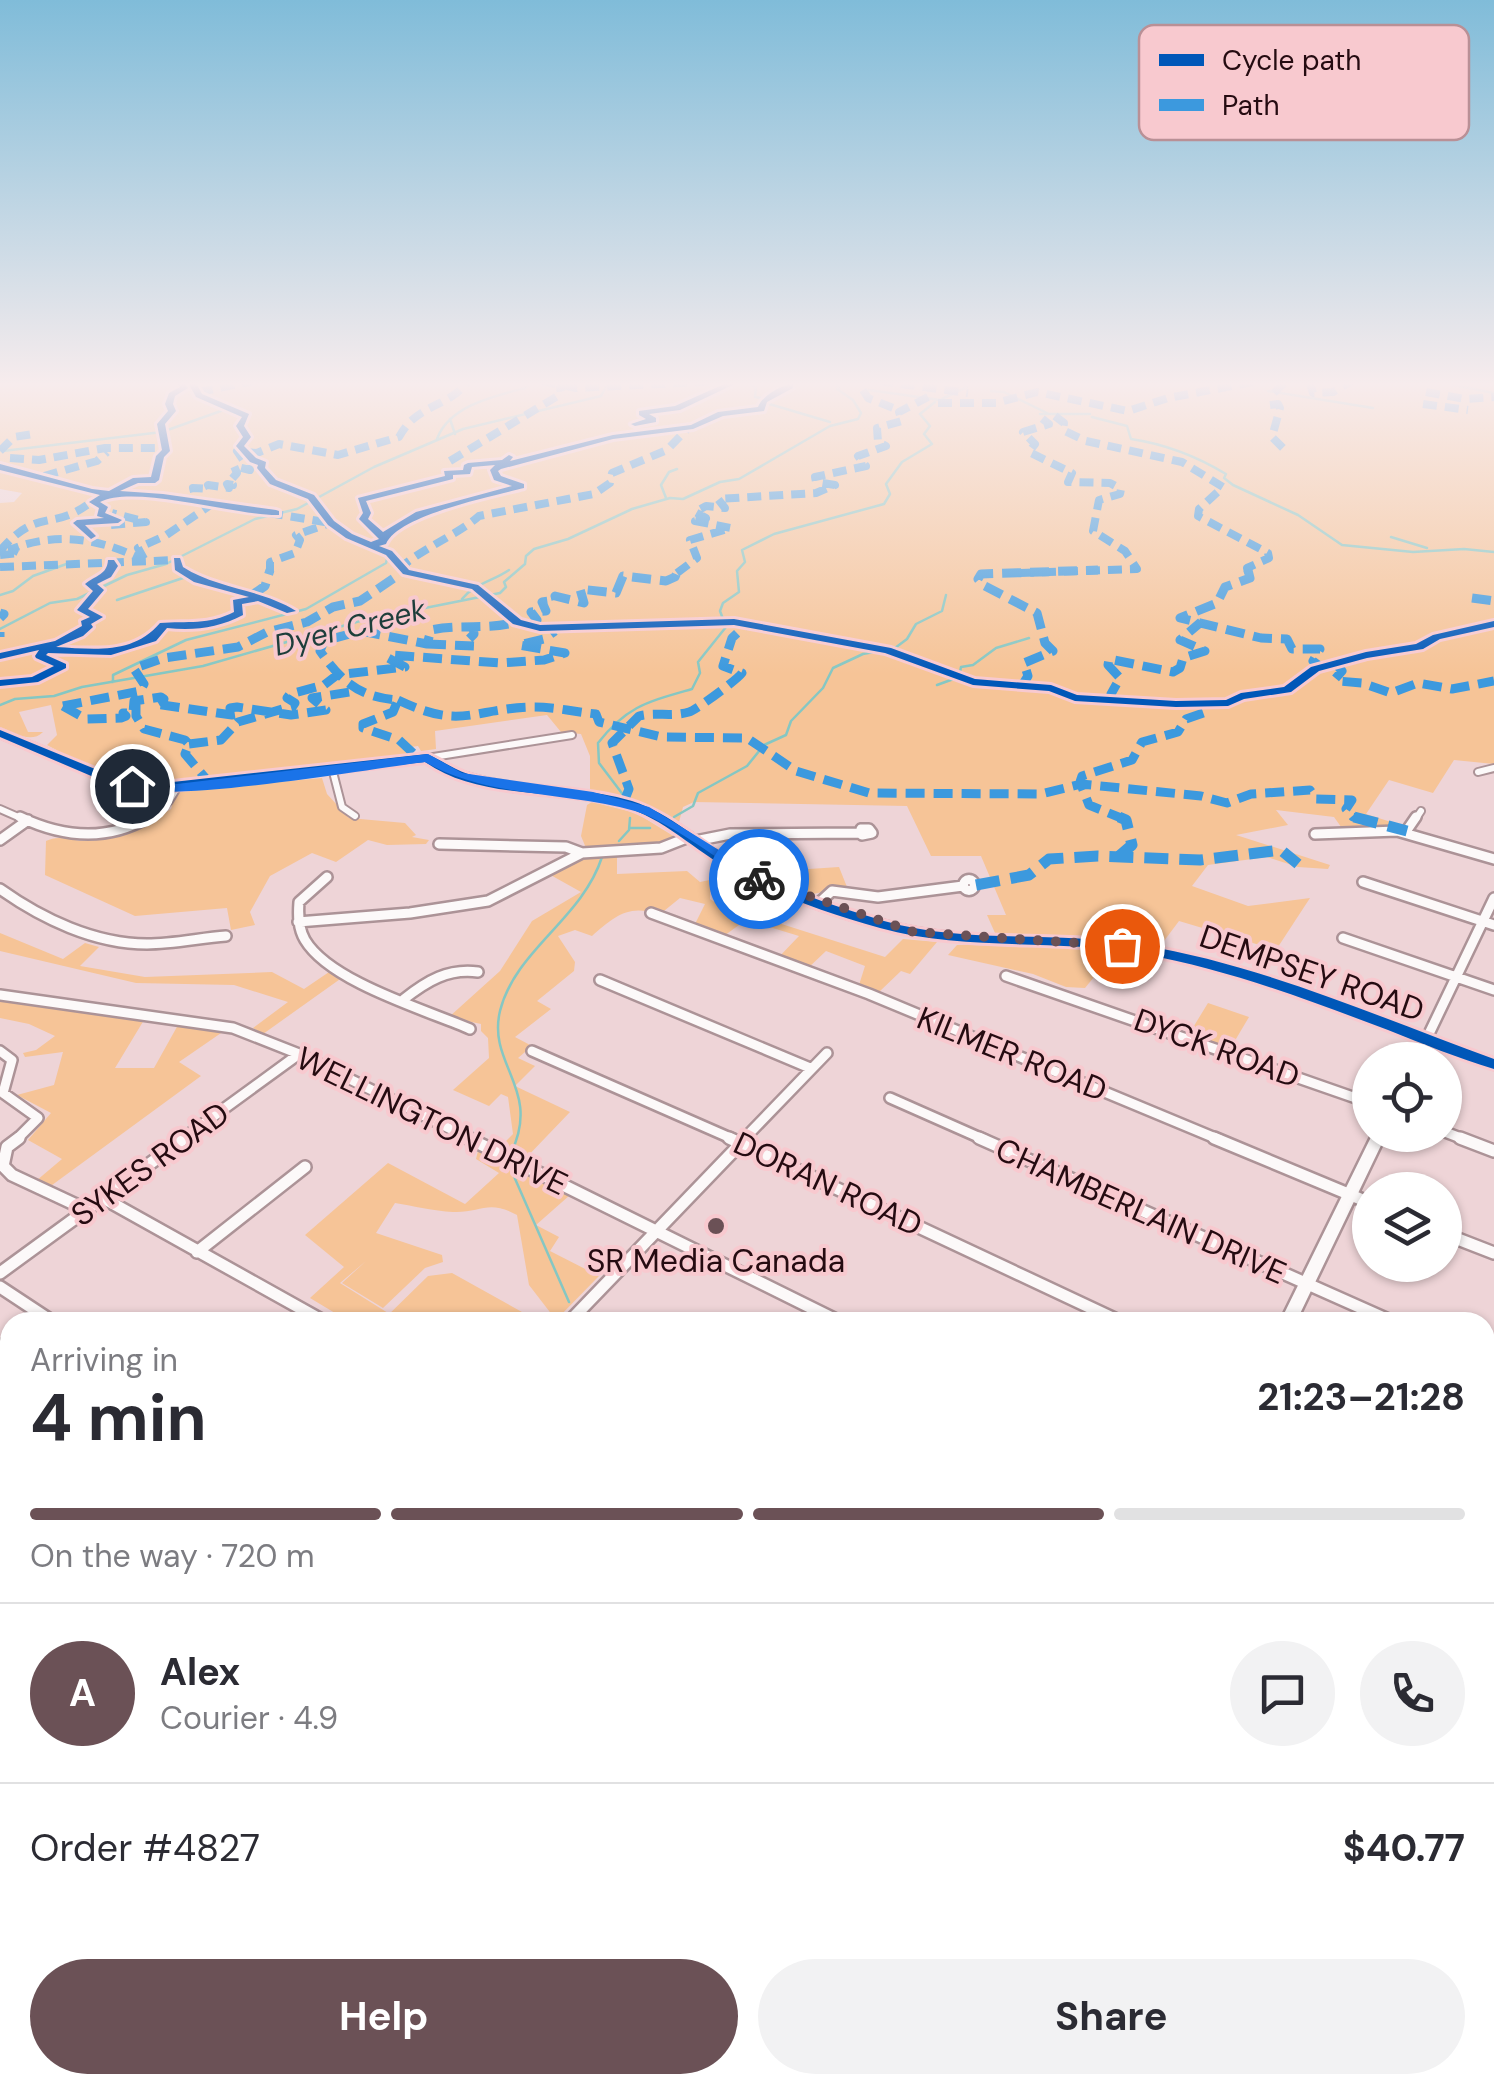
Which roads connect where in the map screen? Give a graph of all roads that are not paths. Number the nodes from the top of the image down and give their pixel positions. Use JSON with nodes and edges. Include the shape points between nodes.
{"nodes":[{"id":1,"x":0,"y":733,"type":"edge"},
{"id":2,"x":572,"y":734,"type":"dead end"},
{"id":3,"x":428,"y":758,"type":"junction"},
{"id":4,"x":1494,"y":768,"type":"edge"},
{"id":5,"x":333,"y":772,"type":"junction"},
{"id":6,"x":1478,"y":772,"type":"dead end"},
{"id":7,"x":177,"y":788,"type":"junction"},
{"id":8,"x":0,"y":809,"type":"edge"},
{"id":9,"x":1420,"y":811,"type":"dead end"},
{"id":10,"x":355,"y":816,"type":"dead end"},
{"id":11,"x":28,"y":820,"type":"junction"},
{"id":12,"x":859,"y":832,"type":"dead end"},
{"id":13,"x":1405,"y":833,"type":"junction"},
{"id":14,"x":1316,"y":834,"type":"dead end"},
{"id":15,"x":692,"y":839,"type":"junction"},
{"id":16,"x":0,"y":840,"type":"edge"},
{"id":17,"x":439,"y":844,"type":"dead end"},
{"id":18,"x":582,"y":854,"type":"junction"},
{"id":19,"x":1494,"y":859,"type":"edge"},
{"id":20,"x":327,"y":876,"type":"dead end"},
{"id":21,"x":1362,"y":882,"type":"dead end"},
{"id":22,"x":962,"y":886,"type":"dead end"},
{"id":23,"x":0,"y":889,"type":"edge"},
{"id":24,"x":1494,"y":898,"type":"edge"},
{"id":25,"x":820,"y":902,"type":"junction"},
{"id":26,"x":651,"y":913,"type":"dead end"},
{"id":27,"x":1483,"y":921,"type":"junction"},
{"id":28,"x":298,"y":922,"type":"junction"},
{"id":29,"x":1494,"y":924,"type":"edge"},
{"id":30,"x":226,"y":936,"type":"dead end"},
{"id":31,"x":1343,"y":938,"type":"dead end"},
{"id":32,"x":478,"y":972,"type":"dead end"},
{"id":33,"x":1006,"y":976,"type":"dead end"},
{"id":34,"x":1456,"y":977,"type":"junction"},
{"id":35,"x":600,"y":980,"type":"dead end"},
{"id":36,"x":1494,"y":990,"type":"edge"},
{"id":37,"x":0,"y":996,"type":"edge"},
{"id":38,"x":404,"y":999,"type":"junction"},
{"id":39,"x":470,"y":1029,"type":"dead end"},
{"id":40,"x":1426,"y":1040,"type":"junction"},
{"id":41,"x":0,"y":1051,"type":"edge"},
{"id":42,"x":532,"y":1051,"type":"dead end"},
{"id":43,"x":827,"y":1052,"type":"dead end"},
{"id":44,"x":299,"y":1054,"type":"junction"},
{"id":45,"x":1494,"y":1064,"type":"edge"},
{"id":46,"x":810,"y":1068,"type":"junction"},
{"id":47,"x":1352,"y":1097,"type":"edge"},
{"id":48,"x":890,"y":1098,"type":"dead end"},
{"id":49,"x":1462,"y":1139,"type":"edge"},
{"id":50,"x":738,"y":1142,"type":"junction"},
{"id":51,"x":1494,"y":1151,"type":"edge"},
{"id":52,"x":1370,"y":1152,"type":"edge"},
{"id":53,"x":305,"y":1167,"type":"dead end"},
{"id":54,"x":1349,"y":1194,"type":"junction"},
{"id":55,"x":1352,"y":1195,"type":"edge"},
{"id":56,"x":103,"y":1198,"type":"junction"},
{"id":57,"x":87,"y":1210,"type":"junction"},
{"id":58,"x":657,"y":1229,"type":"junction"},
{"id":59,"x":1462,"y":1241,"type":"edge"},
{"id":60,"x":197,"y":1252,"type":"junction"},
{"id":61,"x":1494,"y":1253,"type":"edge"},
{"id":62,"x":0,"y":1272,"type":"edge"},
{"id":63,"x":1307,"y":1284,"type":"junction"},
{"id":64,"x":0,"y":1287,"type":"edge"},
{"id":65,"x":28,"y":1312,"type":"edge"},
{"id":66,"x":307,"y":1312,"type":"edge"},
{"id":67,"x":578,"y":1312,"type":"edge"},
{"id":68,"x":820,"y":1312,"type":"edge"},
{"id":69,"x":1101,"y":1312,"type":"edge"},
{"id":70,"x":1293,"y":1312,"type":"edge"},
{"id":71,"x":1370,"y":1312,"type":"edge"}],
"edges":[{"from":1,"to":7,"type":"street","via":[[121,783]]},
{"from":2,"to":3,"type":"street"},
{"from":3,"to":5,"type":"street"},
{"from":3,"to":15,"type":"street","name":"DEMPSEY ROAD","via":[[458,776],[635,806]]},
{"from":4,"to":6,"type":"street"},
{"from":5,"to":7,"type":"street"},
{"from":5,"to":10,"type":"street","via":[[342,807]]},
{"from":7,"to":11,"type":"street","via":[[163,808],[108,832],[58,832]]},
{"from":8,"to":11,"type":"street"},
{"from":9,"to":13,"type":"street"},
{"from":11,"to":16,"type":"street"},
{"from":12,"to":15,"type":"street"},
{"from":13,"to":14,"type":"street"},
{"from":13,"to":19,"type":"street"},
{"from":15,"to":18,"type":"street"},
{"from":15,"to":25,"type":"street","name":"DEMPSEY ROAD","via":[[746,873]]},
{"from":17,"to":18,"type":"street","via":[[566,846]]},
{"from":18,"to":28,"type":"street","via":[[488,901]]},
{"from":20,"to":28,"type":"street","via":[[304,893]]},
{"from":21,"to":27,"type":"street"},
{"from":22,"to":25,"type":"street","via":[[878,896],[832,892]]},
{"from":23,"to":30,"type":"street","via":[[118,942]]},
{"from":24,"to":27,"type":"street"},
{"from":25,"to":40,"type":"street","name":"DEMPSEY ROAD","via":[[924,934],[1106,944],[1183,958]]},
{"from":26,"to":54,"type":"street","name":"KILMER ROAD","via":[[869,994]]},
{"from":27,"to":29,"type":"street"},
{"from":27,"to":34,"type":"street"},
{"from":28,"to":38,"type":"street","via":[[318,955]]},
{"from":31,"to":34,"type":"street"},
{"from":32,"to":38,"type":"street","via":[[434,975]]},
{"from":33,"to":47,"type":"street","name":"DYCK ROAD"},
{"from":34,"to":36,"type":"street"},
{"from":34,"to":40,"type":"street"},
{"from":35,"to":46,"type":"street"},
{"from":37,"to":44,"type":"street","name":"WELLINGTON DRIVE","via":[[232,1028]]},
{"from":38,"to":39,"type":"street"},
{"from":40,"to":45,"type":"street","name":"DEMPSEY ROAD"},
{"from":41,"to":57,"type":"street","via":[[12,1060],[3,1093],[38,1118],[7,1147],[3,1166]]},
{"from":42,"to":50,"type":"street","name":"DORAN ROAD"},
{"from":43,"to":46,"type":"street"},
{"from":44,"to":56,"type":"street","name":"SYKES ROAD"},
{"from":44,"to":58,"type":"street","name":"WELLINGTON DRIVE"},
{"from":46,"to":50,"type":"street"},
{"from":48,"to":63,"type":"street","name":"CHAMBERLAIN DRIVE"},
{"from":49,"to":51,"type":"street"},
{"from":50,"to":58,"type":"street"},
{"from":50,"to":69,"type":"street","name":"DORAN ROAD"},
{"from":52,"to":54,"type":"street"},
{"from":53,"to":60,"type":"street"},
{"from":54,"to":55,"type":"street","name":"KILMER ROAD"},
{"from":54,"to":63,"type":"street"},
{"from":56,"to":57,"type":"street","name":"SYKES ROAD"},
{"from":56,"to":60,"type":"street"},
{"from":57,"to":62,"type":"street","name":"SYKES ROAD"},
{"from":58,"to":67,"type":"street"},
{"from":58,"to":68,"type":"street","name":"WELLINGTON DRIVE"},
{"from":59,"to":61,"type":"street"},
{"from":60,"to":66,"type":"street"},
{"from":63,"to":70,"type":"street"},
{"from":63,"to":71,"type":"street","name":"CHAMBERLAIN DRIVE"},
{"from":64,"to":65,"type":"street"}]}
